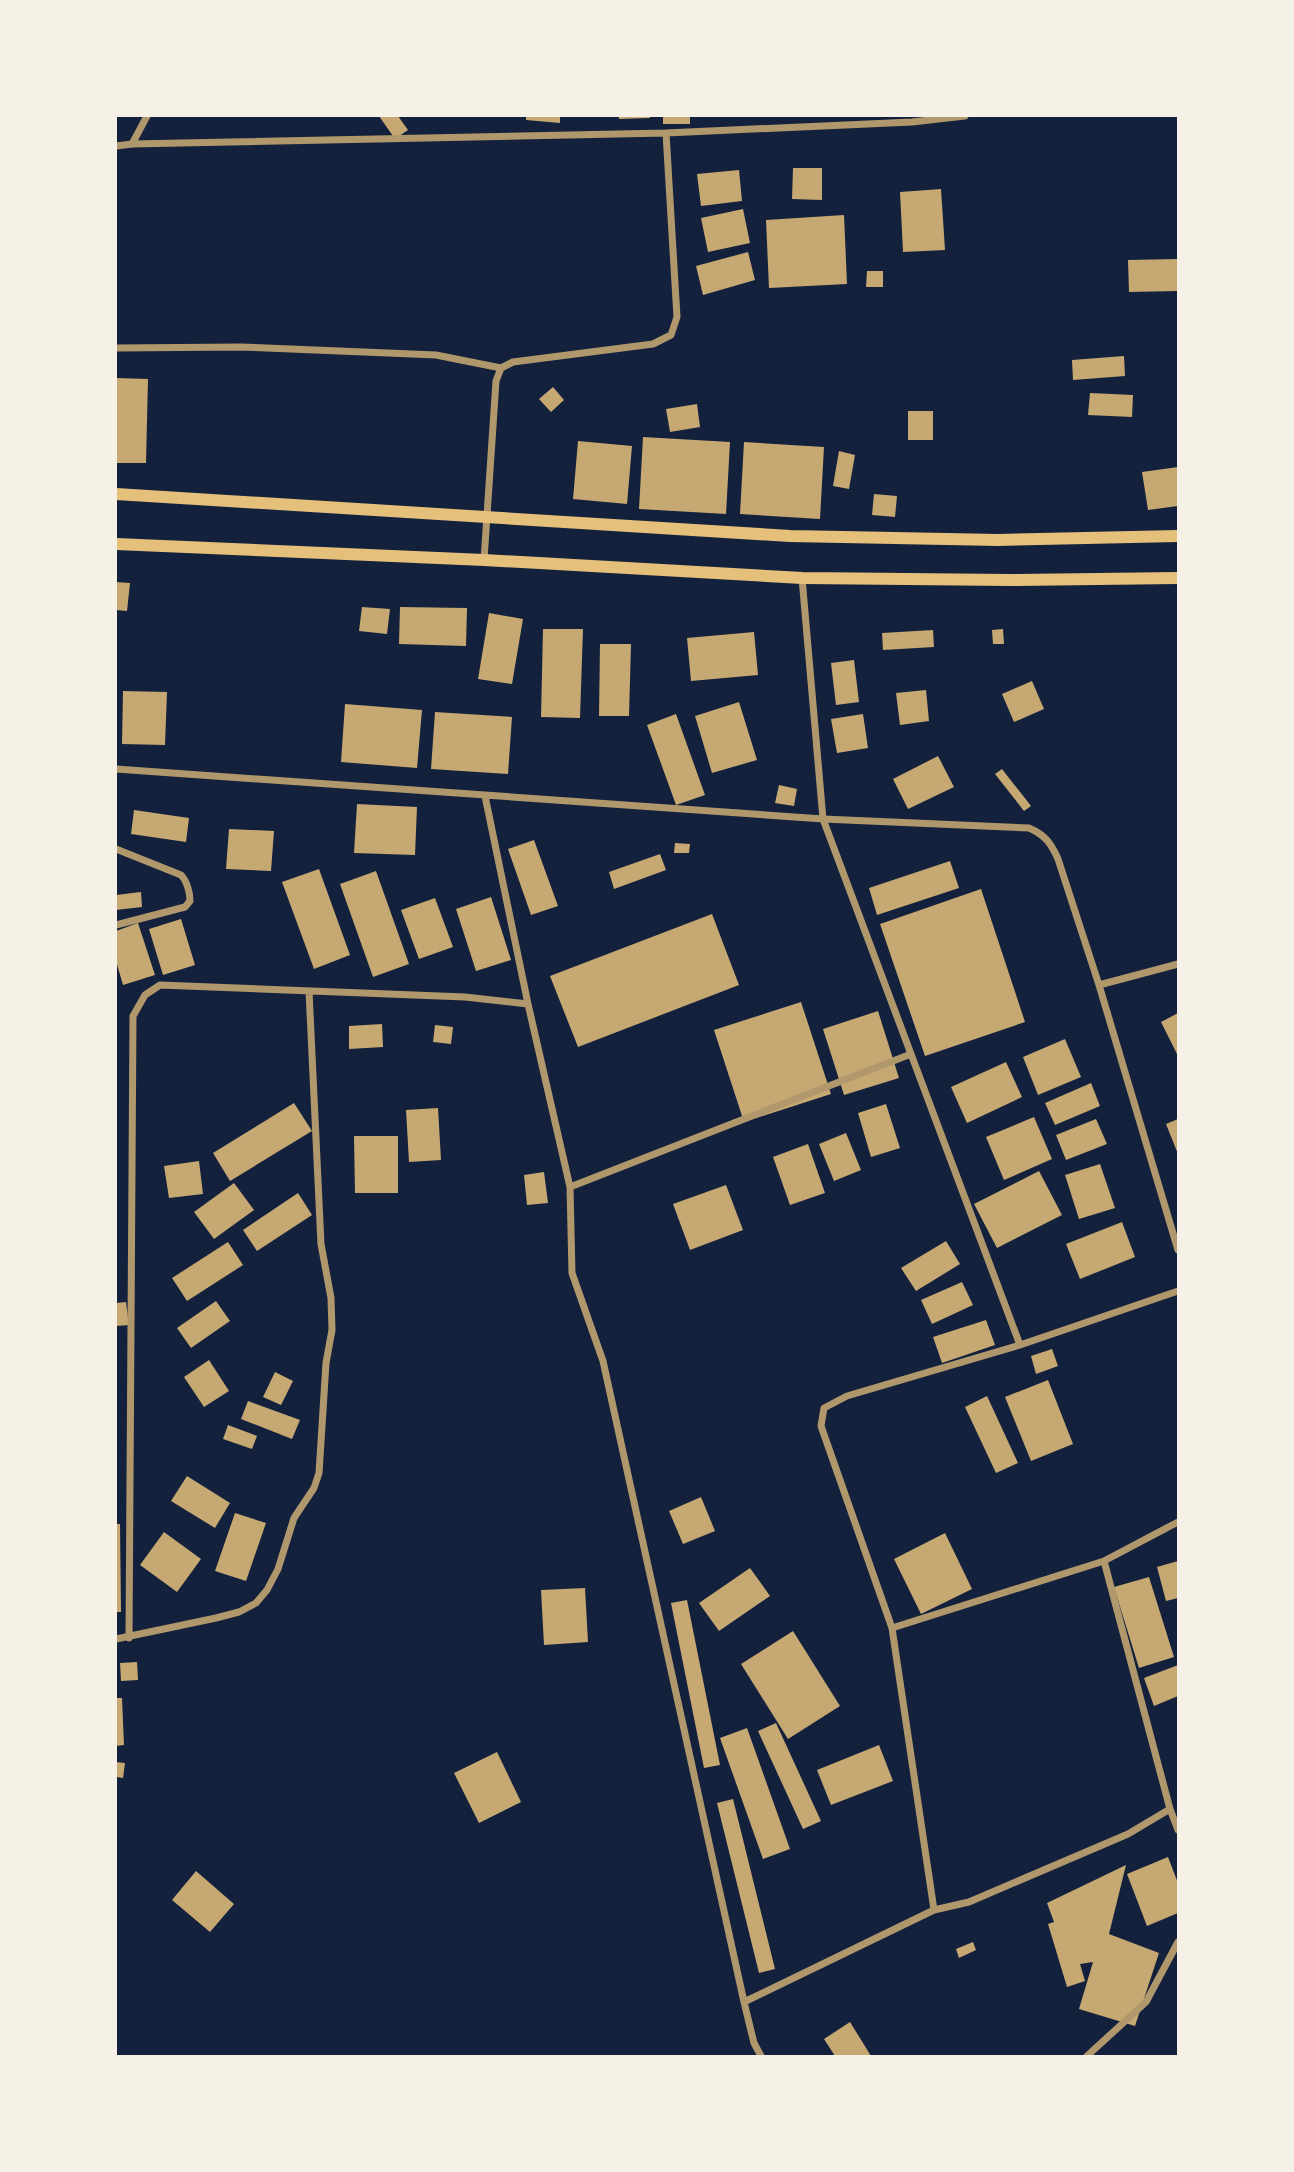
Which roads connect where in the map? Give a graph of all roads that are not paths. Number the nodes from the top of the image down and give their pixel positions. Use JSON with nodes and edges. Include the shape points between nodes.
{"nodes":[{"id":1,"x":147,"y":116,"type":"edge"},
{"id":2,"x":965,"y":116,"type":"edge"},
{"id":3,"x":666,"y":133,"type":"junction"},
{"id":4,"x":132,"y":144,"type":"junction"},
{"id":5,"x":116,"y":146,"type":"edge"},
{"id":6,"x":116,"y":348,"type":"edge"},
{"id":7,"x":501,"y":368,"type":"junction"},
{"id":8,"x":116,"y":495,"type":"edge"},
{"id":9,"x":489,"y":518,"type":"junction"},
{"id":10,"x":1178,"y":536,"type":"edge"},
{"id":11,"x":116,"y":544,"type":"edge"},
{"id":12,"x":484,"y":560,"type":"junction"},
{"id":13,"x":802,"y":578,"type":"junction"},
{"id":14,"x":1178,"y":578,"type":"edge"},
{"id":15,"x":116,"y":769,"type":"edge"},
{"id":16,"x":485,"y":796,"type":"junction"},
{"id":17,"x":823,"y":819,"type":"junction"},
{"id":18,"x":116,"y":849,"type":"edge"},
{"id":19,"x":116,"y":925,"type":"edge"},
{"id":20,"x":1178,"y":964,"type":"edge"},
{"id":21,"x":1100,"y":985,"type":"junction"},
{"id":22,"x":309,"y":991,"type":"junction"},
{"id":23,"x":528,"y":1004,"type":"junction"},
{"id":24,"x":911,"y":1054,"type":"junction"},
{"id":25,"x":570,"y":1187,"type":"junction"},
{"id":26,"x":1178,"y":1250,"type":"edge"},
{"id":27,"x":1178,"y":1291,"type":"edge"},
{"id":28,"x":1020,"y":1345,"type":"junction"},
{"id":29,"x":1178,"y":1522,"type":"edge"},
{"id":30,"x":1104,"y":1561,"type":"junction"},
{"id":31,"x":892,"y":1628,"type":"junction"},
{"id":32,"x":129,"y":1637,"type":"junction"},
{"id":33,"x":116,"y":1639,"type":"edge"},
{"id":34,"x":1170,"y":1809,"type":"junction"},
{"id":35,"x":1178,"y":1830,"type":"edge"},
{"id":36,"x":934,"y":1910,"type":"junction"},
{"id":37,"x":1178,"y":1942,"type":"edge"},
{"id":38,"x":744,"y":2002,"type":"junction"},
{"id":39,"x":761,"y":2056,"type":"edge"},
{"id":40,"x":1087,"y":2056,"type":"edge"}],
"edges":[{"from":1,"to":4,"type":"street"},
{"from":2,"to":3,"type":"street"},
{"from":3,"to":4,"type":"street"},
{"from":3,"to":7,"type":"street","via":[[677,317],[671,335],[653,344],[513,362]]},
{"from":4,"to":5,"type":"street"},
{"from":6,"to":7,"type":"street","via":[[242,347],[436,355]]},
{"from":7,"to":9,"type":"street","via":[[496,381]]},
{"from":8,"to":9,"type":"main road"},
{"from":9,"to":10,"type":"main road","via":[[790,536],[998,540]]},
{"from":9,"to":12,"type":"street"},
{"from":11,"to":12,"type":"main road"},
{"from":12,"to":13,"type":"main road"},
{"from":13,"to":14,"type":"main road"},
{"from":13,"to":17,"type":"street"},
{"from":15,"to":16,"type":"street"},
{"from":16,"to":17,"type":"street"},
{"from":16,"to":23,"type":"street"},
{"from":17,"to":21,"type":"street","via":[[1017,826],[1042,834],[1058,859]]},
{"from":17,"to":24,"type":"street"},
{"from":18,"to":19,"type":"street","via":[[181,875],[190,897],[185,907]]},
{"from":20,"to":21,"type":"street"},
{"from":21,"to":26,"type":"street"},
{"from":22,"to":23,"type":"street"},
{"from":22,"to":32,"type":"street","via":[[321,1244],[332,1329],[319,1473],[294,1518],[278,1569],[256,1603],[239,1612]]},
{"from":22,"to":32,"type":"street","via":[[160,985],[145,995],[133,1016]]},
{"from":23,"to":25,"type":"street"},
{"from":24,"to":25,"type":"street"},
{"from":24,"to":28,"type":"street"},
{"from":25,"to":38,"type":"street","via":[[572,1273],[603,1361]]},
{"from":27,"to":28,"type":"street"},
{"from":28,"to":31,"type":"street","via":[[847,1396],[824,1408],[821,1426]]},
{"from":29,"to":30,"type":"street"},
{"from":30,"to":31,"type":"street"},
{"from":30,"to":34,"type":"street"},
{"from":31,"to":36,"type":"street"},
{"from":32,"to":33,"type":"street"},
{"from":34,"to":35,"type":"street"},
{"from":34,"to":36,"type":"street","via":[[1128,1834],[968,1902]]},
{"from":36,"to":38,"type":"street"},
{"from":37,"to":40,"type":"street","via":[[1146,2002]]},
{"from":38,"to":39,"type":"street"}]}
